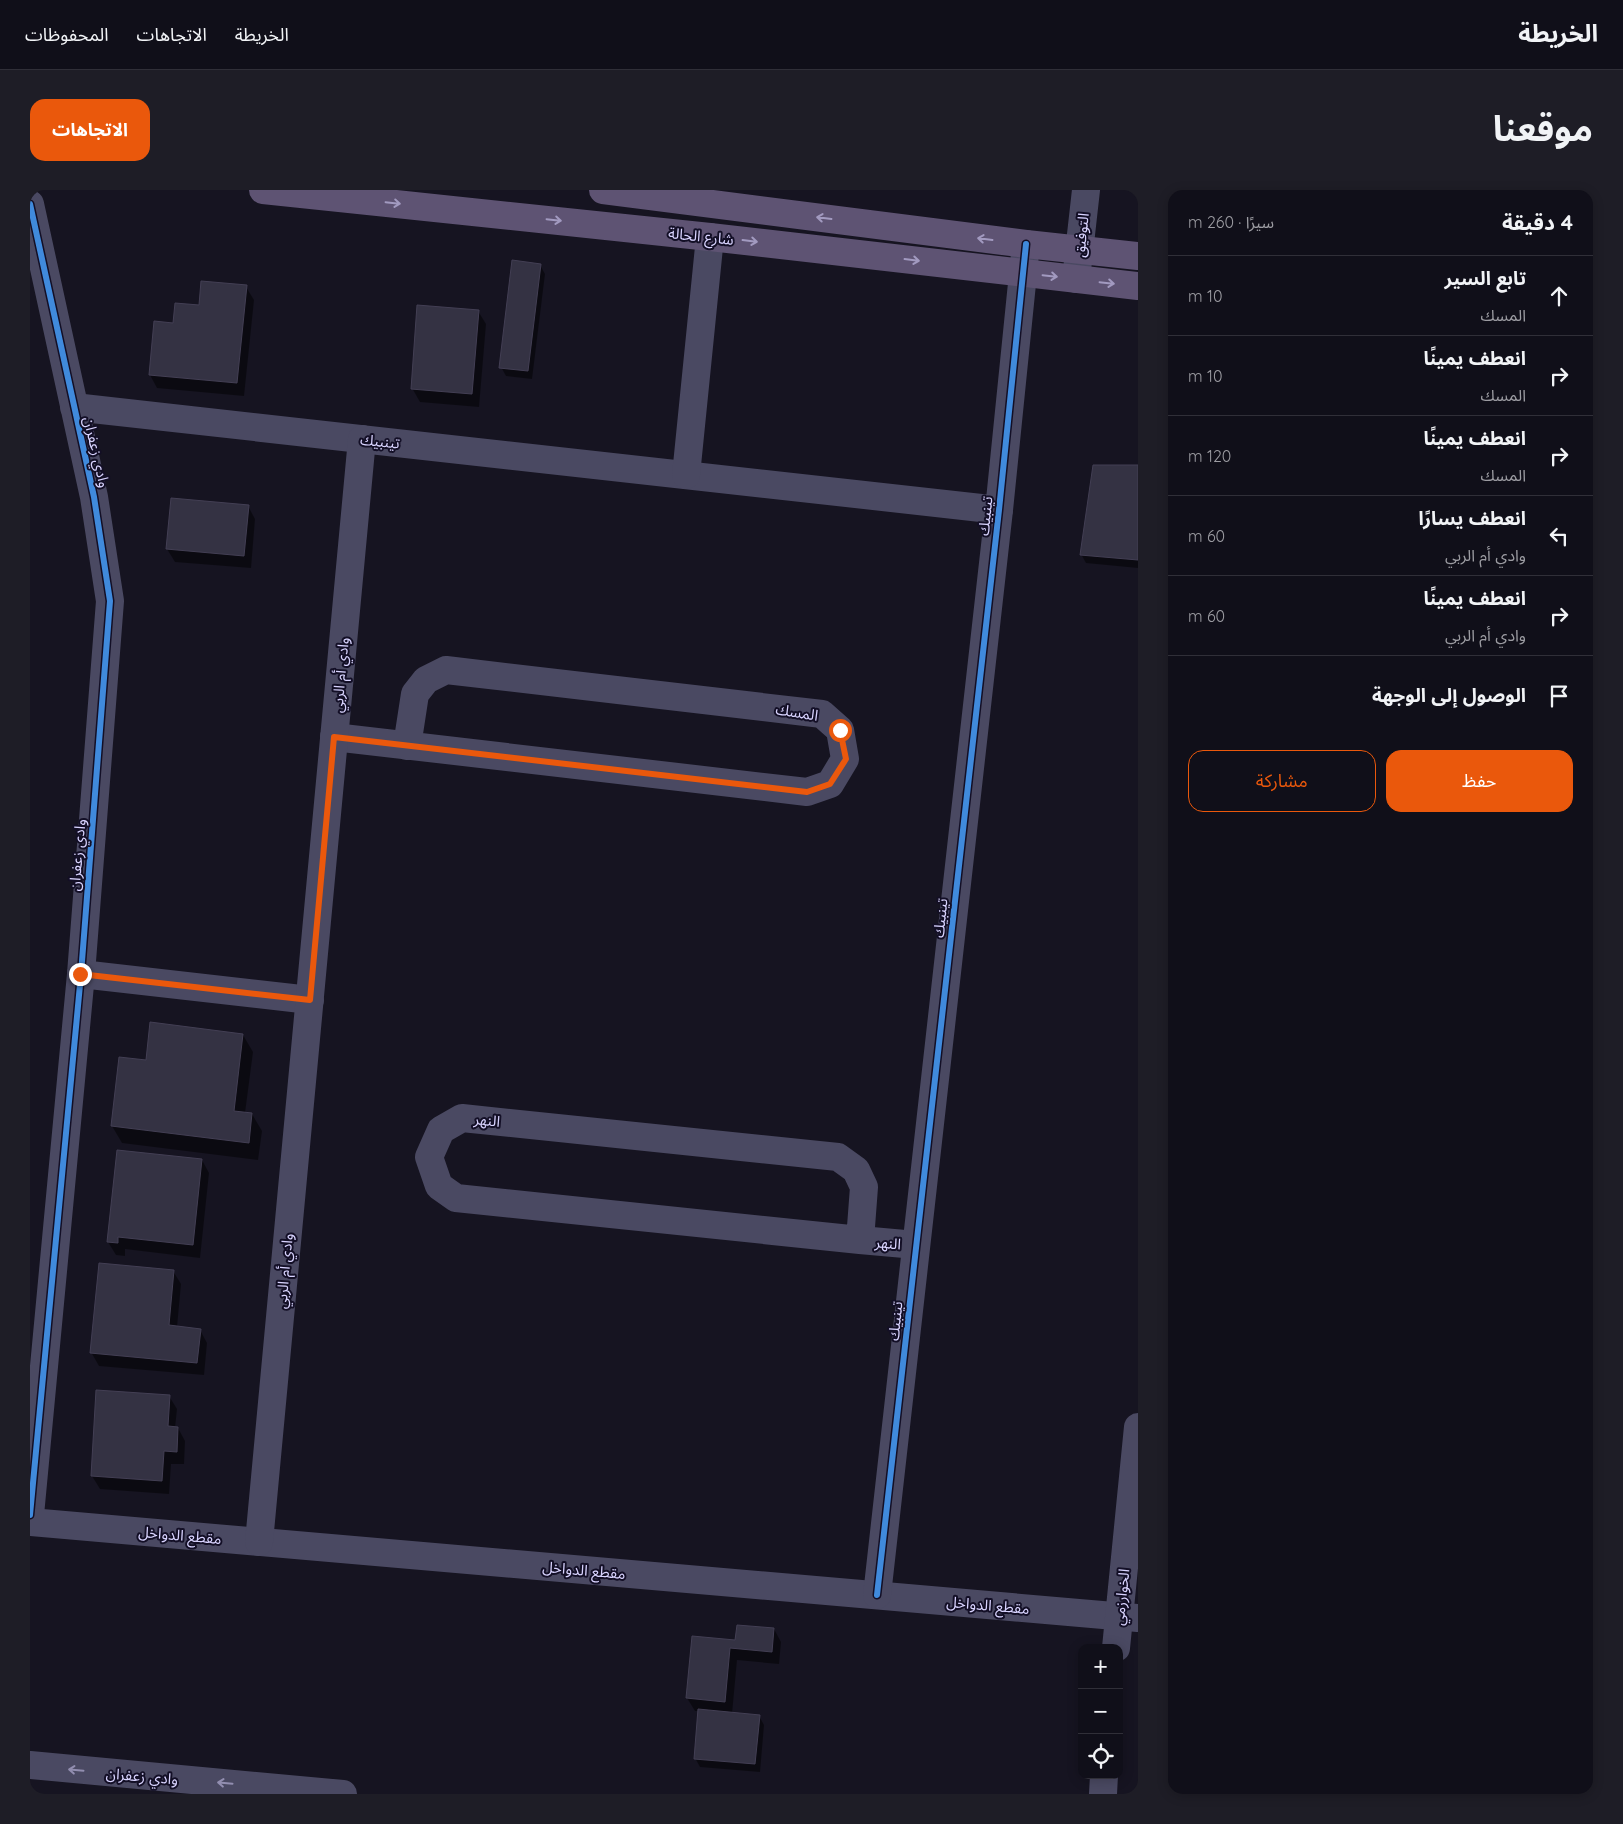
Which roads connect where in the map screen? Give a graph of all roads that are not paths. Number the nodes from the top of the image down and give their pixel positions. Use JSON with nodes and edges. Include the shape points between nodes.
{"nodes":[{"id":1,"x":263,"y":190,"type":"edge"},
{"id":2,"x":603,"y":190,"type":"edge"},
{"id":3,"x":1086,"y":190,"type":"edge"},
{"id":4,"x":344,"y":194,"type":"edge"},
{"id":5,"x":30,"y":204,"type":"edge"},
{"id":6,"x":710,"y":237,"type":"junction"},
{"id":7,"x":1026,"y":244,"type":"junction"},
{"id":8,"x":1079,"y":250,"type":"junction"},
{"id":9,"x":1138,"y":256,"type":"edge"},
{"id":10,"x":1024,"y":273,"type":"junction"},
{"id":11,"x":1076,"y":279,"type":"junction"},
{"id":12,"x":1138,"y":286,"type":"edge"},
{"id":13,"x":74,"y":406,"type":"junction"},
{"id":14,"x":362,"y":439,"type":"junction"},
{"id":15,"x":686,"y":475,"type":"junction"},
{"id":16,"x":999,"y":510,"type":"junction"},
{"id":17,"x":334,"y":737,"type":"junction"},
{"id":18,"x":407,"y":746,"type":"junction"},
{"id":19,"x":80,"y":974,"type":"junction"},
{"id":20,"x":310,"y":1000,"type":"junction"},
{"id":21,"x":860,"y":1240,"type":"junction"},
{"id":22,"x":916,"y":1245,"type":"junction"},
{"id":23,"x":36,"y":1390,"type":"edge"},
{"id":24,"x":1138,"y":1428,"type":"edge"},
{"id":25,"x":30,"y":1515,"type":"edge"},
{"id":26,"x":30,"y":1522,"type":"edge"},
{"id":27,"x":258,"y":1542,"type":"junction"},
{"id":28,"x":877,"y":1595,"type":"junction"},
{"id":29,"x":1128,"y":1617,"type":"edge"},
{"id":30,"x":1118,"y":1644,"type":"edge"},
{"id":31,"x":30,"y":1765,"type":"edge"},
{"id":32,"x":1104,"y":1779,"type":"edge"},
{"id":33,"x":344,"y":1794,"type":"edge"},
{"id":34,"x":1103,"y":1794,"type":"edge"}],
"edges":[{"from":1,"to":4,"type":"main road","name":"شارع الحالة"},
{"from":7,"to":2,"type":"main road","one_way":true},
{"from":3,"to":8,"type":"street","name":"التوفيق"},
{"from":4,"to":6,"type":"main road","name":"شارع الحالة","one_way":true},
{"from":5,"to":13,"type":"street","name":"وادي زعفران"},
{"from":6,"to":10,"type":"main road","name":"شارع الحالة","one_way":true},
{"from":6,"to":15,"type":"street"},
{"from":7,"to":8,"type":"main road"},
{"from":7,"to":10,"type":"street","name":"تينبيك"},
{"from":8,"to":9,"type":"main road"},
{"from":8,"to":11,"type":"street","name":"التوفيق"},
{"from":10,"to":11,"type":"main road","name":"شارع الحالة","one_way":true},
{"from":10,"to":16,"type":"street","name":"تينبيك"},
{"from":11,"to":12,"type":"main road","name":"شارع الحالة","one_way":true},
{"from":13,"to":14,"type":"street","name":"تينبيك"},
{"from":13,"to":19,"type":"street","name":"وادي زعفران","via":[[94,497],[110,601]]},
{"from":14,"to":15,"type":"street","name":"تينبيك"},
{"from":14,"to":17,"type":"street","name":"وادي أم الربي"},
{"from":15,"to":16,"type":"street","name":"تينبيك"},
{"from":16,"to":22,"type":"street","name":"تينبيك"},
{"from":17,"to":18,"type":"street","name":"المسك"},
{"from":17,"to":20,"type":"street","name":"وادي أم الربي"},
{"from":18,"to":18,"type":"street","name":"المسك","via":[[807,792],[830,784],[846,759],[840,730],[822,714],[446,670],[426,680],[415,694]]},
{"from":19,"to":20,"type":"street"},
{"from":19,"to":23,"type":"street","name":"وادي زعفران"},
{"from":20,"to":27,"type":"street","name":"وادي أم الربي"},
{"from":21,"to":21,"type":"street","name":"النهر","via":[[456,1198],[439,1186],[429,1157],[441,1130],[462,1118],[838,1156],[856,1170],[864,1187]]},
{"from":21,"to":22,"type":"street","name":"النهر"},
{"from":22,"to":28,"type":"street","name":"تينبيك"},
{"from":23,"to":25,"type":"street","name":"وادي زعفران"},
{"from":24,"to":29,"type":"street","name":"الخوارزمي"},
{"from":26,"to":27,"type":"street","name":"مقطع الدواخل"},
{"from":27,"to":28,"type":"street","name":"مقطع الدواخل"},
{"from":28,"to":29,"type":"street","name":"مقطع الدواخل"},
{"from":29,"to":30,"type":"street","name":"الخوارزمي"},
{"from":33,"to":31,"type":"street","name":"وادي زعفران","one_way":true},
{"from":32,"to":34,"type":"street"}]}
